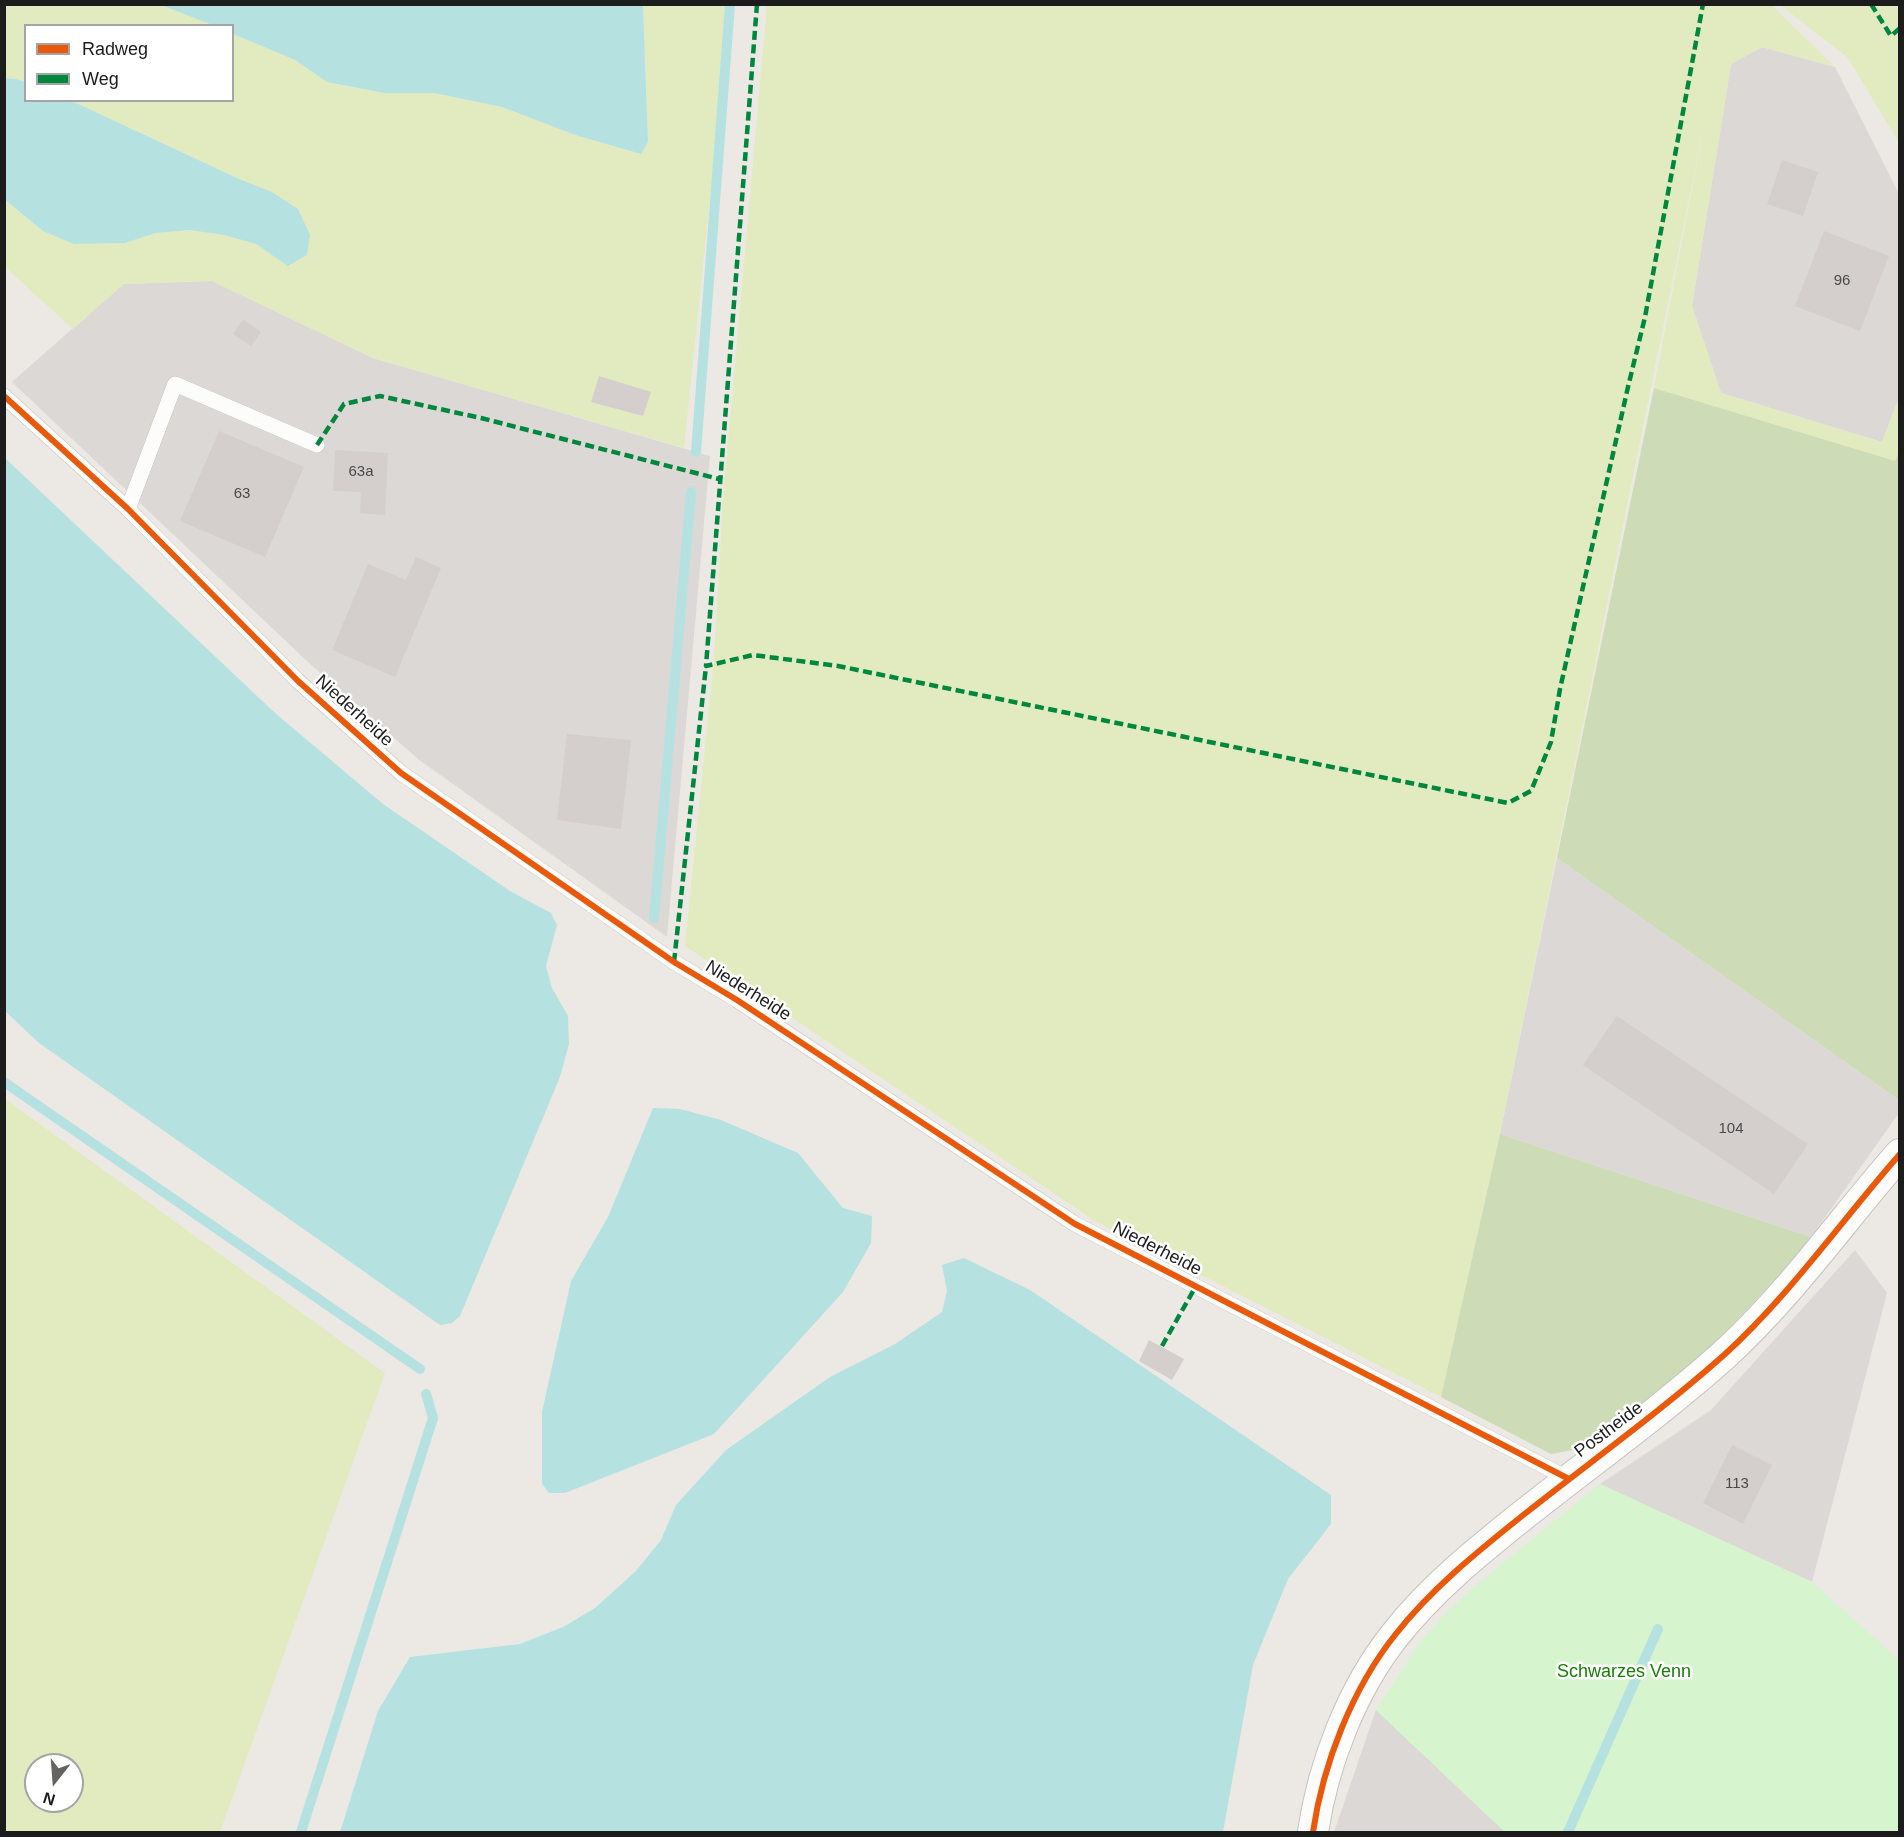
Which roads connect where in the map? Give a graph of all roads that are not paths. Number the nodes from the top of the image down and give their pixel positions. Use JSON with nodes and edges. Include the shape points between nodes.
{"nodes":[{"id":1,"x":4,"y":396,"type":"edge"},
{"id":2,"x":317,"y":446,"type":"dead end"},
{"id":3,"x":128,"y":509,"type":"junction"},
{"id":4,"x":1899,"y":1154,"type":"edge"},
{"id":5,"x":1569,"y":1479,"type":"junction"},
{"id":6,"x":1312,"y":1833,"type":"edge"}],
"edges":[{"from":1,"to":3,"type":"lane","name":"Niederheide"},
{"from":2,"to":3,"type":"lane","via":[[175,384]]},
{"from":3,"to":5,"type":"lane","name":"Niederheide","via":[[297,681],[401,773],[674,962],[1075,1224]]},
{"from":4,"to":5,"type":"street","name":"Postheide","via":[[1796,1278],[1727,1352],[1666,1405]]},
{"from":5,"to":6,"type":"street","name":"Postheide","via":[[1434,1590],[1394,1635],[1353,1700],[1330,1760]]}]}
